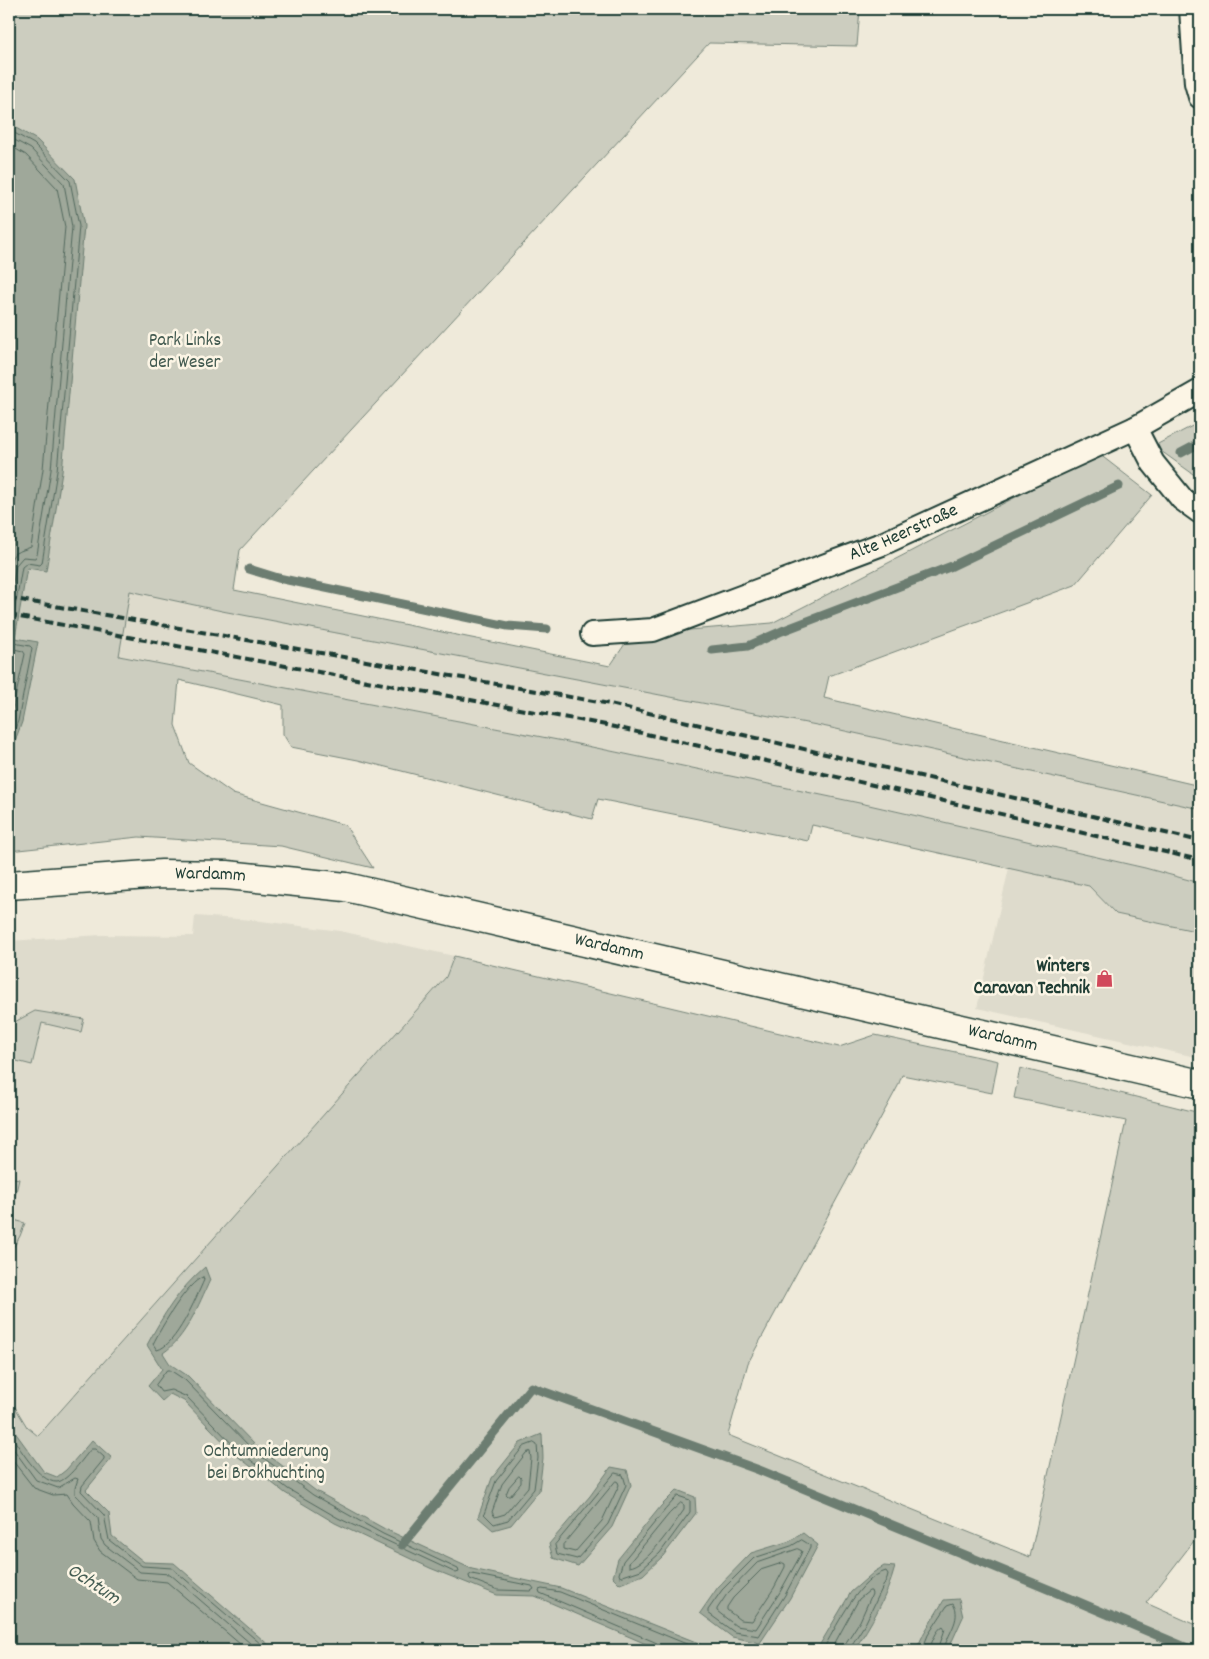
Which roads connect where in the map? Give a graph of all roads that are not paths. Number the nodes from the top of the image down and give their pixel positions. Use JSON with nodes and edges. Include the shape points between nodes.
{"nodes":[{"id":1,"x":1191,"y":9,"type":"edge"},
{"id":2,"x":1200,"y":97,"type":"edge"},
{"id":3,"x":1200,"y":391,"type":"edge"},
{"id":4,"x":1135,"y":428,"type":"junction"},
{"id":5,"x":1200,"y":512,"type":"edge"},
{"id":6,"x":592,"y":634,"type":"dead end"},
{"id":7,"x":9,"y":885,"type":"edge"},
{"id":8,"x":1200,"y":1084,"type":"edge"}],
"edges":[{"from":1,"to":2,"type":"street","via":[[1196,83]]},
{"from":3,"to":4,"type":"street","name":"Alte Heerstraße"},
{"from":4,"to":5,"type":"street","via":[[1153,463],[1182,499]]},
{"from":4,"to":6,"type":"street","name":"Alte Heerstraße","via":[[873,548],[652,630]]},
{"from":7,"to":8,"type":"street","name":"Wardamm","via":[[162,874],[227,876],[346,887]]}]}
